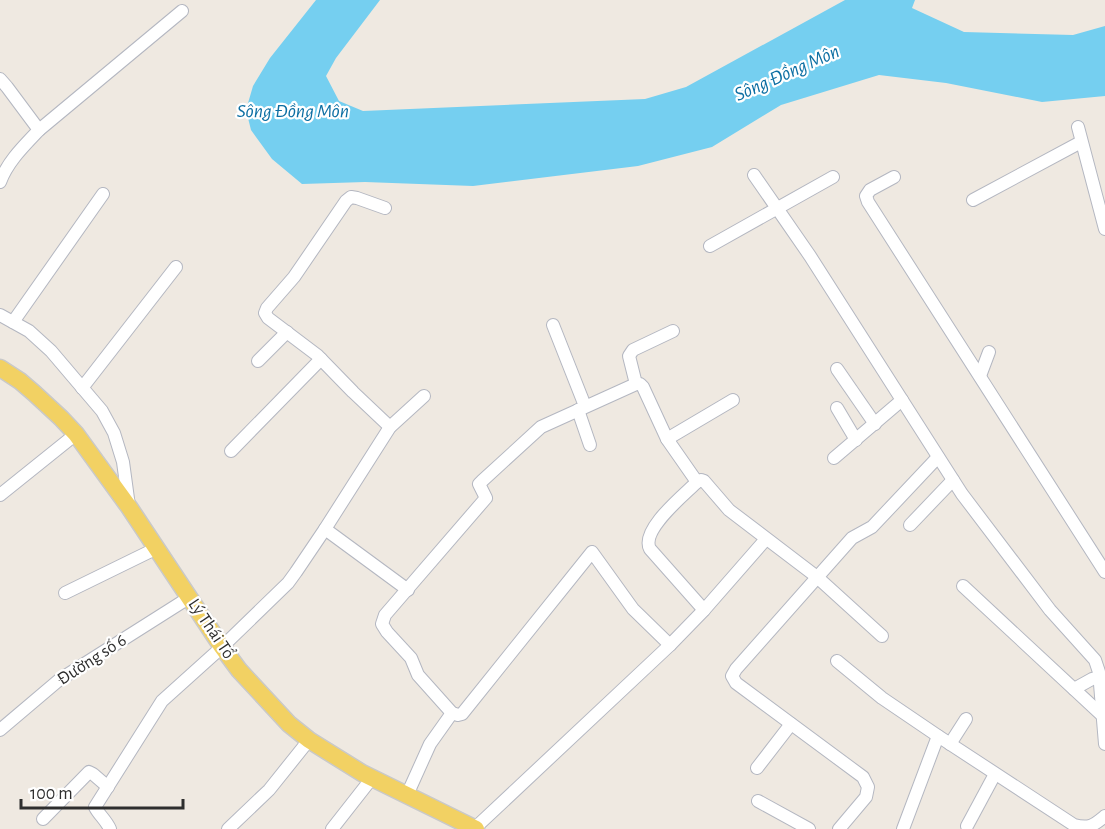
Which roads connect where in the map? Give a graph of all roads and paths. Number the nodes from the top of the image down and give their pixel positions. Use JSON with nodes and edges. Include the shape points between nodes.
{"nodes":[{"id":1,"x":183,"y":11,"type":"dead end"},
{"id":2,"x":0,"y":79,"type":"edge"},
{"id":3,"x":1078,"y":127,"type":"dead end"},
{"id":4,"x":39,"y":130,"type":"junction"},
{"id":5,"x":1081,"y":142,"type":"junction"},
{"id":6,"x":754,"y":175,"type":"dead end"},
{"id":7,"x":833,"y":177,"type":"dead end"},
{"id":8,"x":894,"y":177,"type":"dead end"},
{"id":9,"x":0,"y":182,"type":"edge"},
{"id":10,"x":103,"y":194,"type":"dead end"},
{"id":11,"x":973,"y":200,"type":"dead end"},
{"id":12,"x":385,"y":208,"type":"dead end"},
{"id":13,"x":778,"y":209,"type":"junction"},
{"id":14,"x":1105,"y":229,"type":"edge"},
{"id":15,"x":710,"y":246,"type":"dead end"},
{"id":16,"x":176,"y":267,"type":"dead end"},
{"id":17,"x":0,"y":315,"type":"edge"},
{"id":18,"x":14,"y":322,"type":"junction"},
{"id":19,"x":553,"y":325,"type":"dead end"},
{"id":20,"x":287,"y":332,"type":"junction"},
{"id":21,"x":673,"y":332,"type":"dead end"},
{"id":22,"x":989,"y":352,"type":"dead end"},
{"id":23,"x":321,"y":359,"type":"junction"},
{"id":24,"x":258,"y":361,"type":"dead end"},
{"id":25,"x":0,"y":368,"type":"edge"},
{"id":26,"x":837,"y":369,"type":"dead end"},
{"id":27,"x":980,"y":376,"type":"junction"},
{"id":28,"x":636,"y":384,"type":"junction"},
{"id":29,"x":82,"y":388,"type":"junction"},
{"id":30,"x":424,"y":396,"type":"dead end"},
{"id":31,"x":733,"y":400,"type":"dead end"},
{"id":32,"x":902,"y":400,"type":"junction"},
{"id":33,"x":581,"y":408,"type":"junction"},
{"id":34,"x":837,"y":408,"type":"dead end"},
{"id":35,"x":875,"y":424,"type":"junction"},
{"id":36,"x":390,"y":427,"type":"junction"},
{"id":37,"x":76,"y":434,"type":"junction"},
{"id":38,"x":667,"y":440,"type":"junction"},
{"id":39,"x":855,"y":440,"type":"junction"},
{"id":40,"x":590,"y":445,"type":"dead end"},
{"id":41,"x":231,"y":451,"type":"dead end"},
{"id":42,"x":938,"y":457,"type":"junction"},
{"id":43,"x":834,"y":458,"type":"dead end"},
{"id":44,"x":953,"y":480,"type":"junction"},
{"id":45,"x":697,"y":482,"type":"junction"},
{"id":46,"x":0,"y":495,"type":"edge"},
{"id":47,"x":129,"y":507,"type":"junction"},
{"id":48,"x":910,"y":525,"type":"dead end"},
{"id":49,"x":325,"y":529,"type":"junction"},
{"id":50,"x":766,"y":538,"type":"junction"},
{"id":51,"x":157,"y":548,"type":"junction"},
{"id":52,"x":1105,"y":572,"type":"edge"},
{"id":53,"x":817,"y":578,"type":"junction"},
{"id":54,"x":963,"y":586,"type":"dead end"},
{"id":55,"x":408,"y":590,"type":"junction"},
{"id":56,"x":65,"y":593,"type":"dead end"},
{"id":57,"x":190,"y":597,"type":"junction"},
{"id":58,"x":704,"y":610,"type":"junction"},
{"id":59,"x":882,"y":636,"type":"dead end"},
{"id":60,"x":670,"y":645,"type":"junction"},
{"id":61,"x":222,"y":647,"type":"junction"},
{"id":62,"x":837,"y":661,"type":"dead end"},
{"id":63,"x":1099,"y":677,"type":"junction"},
{"id":64,"x":1074,"y":689,"type":"junction"},
{"id":65,"x":452,"y":713,"type":"junction"},
{"id":66,"x":1103,"y":716,"type":"junction"},
{"id":67,"x":966,"y":719,"type":"dead end"},
{"id":68,"x":791,"y":724,"type":"junction"},
{"id":69,"x":0,"y":730,"type":"edge"},
{"id":70,"x":938,"y":736,"type":"junction"},
{"id":71,"x":309,"y":740,"type":"junction"},
{"id":72,"x":950,"y":744,"type":"junction"},
{"id":73,"x":1105,"y":744,"type":"edge"},
{"id":74,"x":757,"y":768,"type":"dead end"},
{"id":75,"x":995,"y":774,"type":"junction"},
{"id":76,"x":372,"y":778,"type":"junction"},
{"id":77,"x":108,"y":787,"type":"junction"},
{"id":78,"x":407,"y":795,"type":"junction"},
{"id":79,"x":758,"y":801,"type":"dead end"},
{"id":80,"x":1105,"y":816,"type":"edge"},
{"id":81,"x":43,"y":819,"type":"dead end"},
{"id":82,"x":967,"y":826,"type":"dead end"},
{"id":83,"x":470,"y":828,"type":"edge"},
{"id":84,"x":110,"y":829,"type":"edge"},
{"id":85,"x":228,"y":829,"type":"edge"},
{"id":86,"x":332,"y":829,"type":"edge"},
{"id":87,"x":809,"y":829,"type":"edge"},
{"id":88,"x":839,"y":829,"type":"edge"},
{"id":89,"x":903,"y":829,"type":"edge"},
{"id":90,"x":1090,"y":829,"type":"edge"}],
"edges":[{"from":1,"to":4,"type":"street"},
{"from":2,"to":4,"type":"street"},
{"from":3,"to":5,"type":"street"},
{"from":4,"to":9,"type":"street","via":[[7,167]]},
{"from":5,"to":11,"type":"street"},
{"from":5,"to":14,"type":"street"},
{"from":6,"to":13,"type":"street"},
{"from":7,"to":13,"type":"street"},
{"from":8,"to":27,"type":"street","via":[[870,190],[868,202]]},
{"from":10,"to":18,"type":"street"},
{"from":12,"to":20,"type":"street","via":[[357,198],[346,201],[294,277],[267,308],[268,318]]},
{"from":13,"to":15,"type":"street"},
{"from":13,"to":32,"type":"street"},
{"from":16,"to":29,"type":"street"},
{"from":17,"to":18,"type":"street"},
{"from":18,"to":29,"type":"street","via":[[51,351]]},
{"from":19,"to":33,"type":"street"},
{"from":20,"to":23,"type":"street"},
{"from":20,"to":24,"type":"street"},
{"from":21,"to":28,"type":"street","via":[[630,353]]},
{"from":22,"to":27,"type":"street"},
{"from":23,"to":36,"type":"street"},
{"from":23,"to":41,"type":"street"},
{"from":25,"to":37,"type":"main road","name":"Lý Thái Tổ","via":[[34,393]]},
{"from":26,"to":35,"type":"street"},
{"from":27,"to":52,"type":"street"},
{"from":28,"to":33,"type":"street"},
{"from":28,"to":38,"type":"street","via":[[643,387]]},
{"from":29,"to":47,"type":"street","via":[[114,433],[123,462]]},
{"from":30,"to":36,"type":"street"},
{"from":31,"to":38,"type":"street"},
{"from":32,"to":35,"type":"street"},
{"from":32,"to":42,"type":"street"},
{"from":33,"to":40,"type":"street"},
{"from":33,"to":55,"type":"street","via":[[541,427],[479,484],[486,498]]},
{"from":34,"to":39,"type":"street"},
{"from":35,"to":39,"type":"street"},
{"from":36,"to":49,"type":"street"},
{"from":37,"to":46,"type":"street"},
{"from":37,"to":47,"type":"main road","name":"Lý Thái Tổ"},
{"from":38,"to":45,"type":"street"},
{"from":39,"to":43,"type":"street"},
{"from":42,"to":44,"type":"street"},
{"from":42,"to":53,"type":"street","via":[[863,532],[852,538]]},
{"from":44,"to":48,"type":"street"},
{"from":44,"to":63,"type":"street","via":[[1050,610],[1095,660]]},
{"from":45,"to":50,"type":"street","via":[[704,481],[729,510]]},
{"from":45,"to":58,"type":"street","via":[[659,520],[648,545]]},
{"from":47,"to":51,"type":"main road","name":"Lý Thái Tổ"},
{"from":49,"to":55,"type":"street"},
{"from":49,"to":61,"type":"street","via":[[297,572]]},
{"from":50,"to":53,"type":"street"},
{"from":50,"to":58,"type":"street"},
{"from":51,"to":56,"type":"street"},
{"from":51,"to":57,"type":"main road","name":"Lý Thái Tổ"},
{"from":53,"to":59,"type":"street"},
{"from":53,"to":68,"type":"street","via":[[732,676]]},
{"from":54,"to":64,"type":"street"},
{"from":55,"to":65,"type":"street","via":[[385,615],[382,624],[411,658],[418,675]]},
{"from":57,"to":61,"type":"main road","name":"Lý Thái Tổ"},
{"from":57,"to":69,"type":"street","name":"Đường số 6","via":[[59,680]]},
{"from":58,"to":60,"type":"street"},
{"from":60,"to":65,"type":"street","via":[[633,609],[592,552],[464,712]]},
{"from":60,"to":83,"type":"street"},
{"from":61,"to":71,"type":"main road","name":"Lý Thái Tổ","via":[[289,724]]},
{"from":61,"to":77,"type":"street","via":[[162,702]]},
{"from":62,"to":70,"type":"street"},
{"from":63,"to":64,"type":"street"},
{"from":63,"to":66,"type":"street"},
{"from":64,"to":66,"type":"street"},
{"from":65,"to":78,"type":"street","via":[[430,744]]},
{"from":66,"to":73,"type":"street"},
{"from":67,"to":72,"type":"street"},
{"from":68,"to":74,"type":"street"},
{"from":68,"to":88,"type":"street","via":[[862,777],[868,787],[866,797]]},
{"from":70,"to":72,"type":"street"},
{"from":70,"to":89,"type":"street"},
{"from":71,"to":76,"type":"main road","name":"Lý Thái Tổ"},
{"from":71,"to":85,"type":"street","via":[[268,790]]},
{"from":72,"to":75,"type":"street"},
{"from":75,"to":82,"type":"street"},
{"from":75,"to":90,"type":"street","via":[[1074,825]]},
{"from":76,"to":78,"type":"main road","name":"Lý Thái Tổ"},
{"from":76,"to":86,"type":"street"},
{"from":77,"to":81,"type":"street","via":[[89,772]]},
{"from":77,"to":84,"type":"street","via":[[95,807]]},
{"from":78,"to":83,"type":"main road","name":"Lý Thái Tổ"},
{"from":79,"to":87,"type":"street"},
{"from":80,"to":90,"type":"street"}]}
